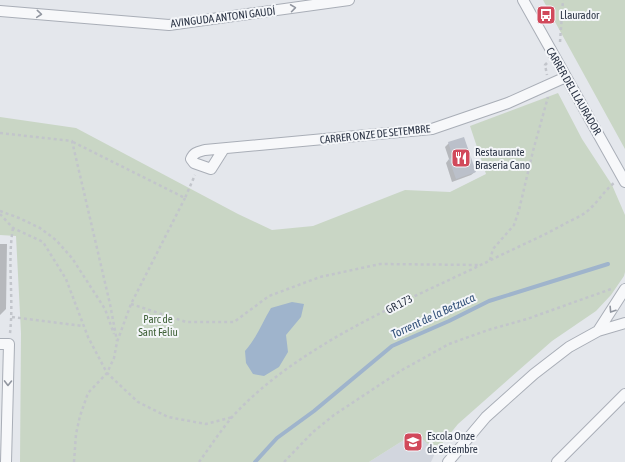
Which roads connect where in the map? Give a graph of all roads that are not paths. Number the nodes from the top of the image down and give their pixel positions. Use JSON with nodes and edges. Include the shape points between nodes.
{"nodes":[{"id":1,"x":347,"y":0,"type":"edge"},
{"id":2,"x":522,"y":0,"type":"edge"},
{"id":3,"x":0,"y":11,"type":"edge"},
{"id":4,"x":566,"y":77,"type":"junction"},
{"id":5,"x":223,"y":150,"type":"junction"},
{"id":6,"x":624,"y":180,"type":"edge"},
{"id":7,"x":621,"y":288,"type":"edge"},
{"id":8,"x":625,"y":323,"type":"edge"},
{"id":9,"x":598,"y":331,"type":"junction"},
{"id":10,"x":5,"y":344,"type":"edge"},
{"id":11,"x":625,"y":394,"type":"edge"},
{"id":12,"x":4,"y":433,"type":"edge"},
{"id":13,"x":6,"y":462,"type":"edge"},
{"id":14,"x":448,"y":462,"type":"edge"},
{"id":15,"x":557,"y":462,"type":"edge"}],
"edges":[{"from":3,"to":1,"type":"street","name":"AVINGUDA ANTONI GAUDÍ","one_way":true,"via":[[168,25]]},
{"from":2,"to":4,"type":"street","name":"CARRER DEL LLAURADOR"},
{"from":4,"to":5,"type":"street","name":"CARRER ONZE DE SETEMBRE","via":[[508,103],[432,129]]},
{"from":4,"to":6,"type":"street","name":"CARRER DEL LLAURADOR"},
{"from":5,"to":5,"type":"street","name":"CARRER ONZE DE SETEMBRE","via":[[196,152],[191,159],[199,166],[211,169]]},
{"from":7,"to":9,"type":"street","one_way":true},
{"from":8,"to":9,"type":"street"},
{"from":9,"to":14,"type":"street","via":[[569,347],[534,374],[486,417]]},
{"from":10,"to":12,"type":"street","one_way":true},
{"from":11,"to":15,"type":"street"},
{"from":12,"to":13,"type":"street"}]}
